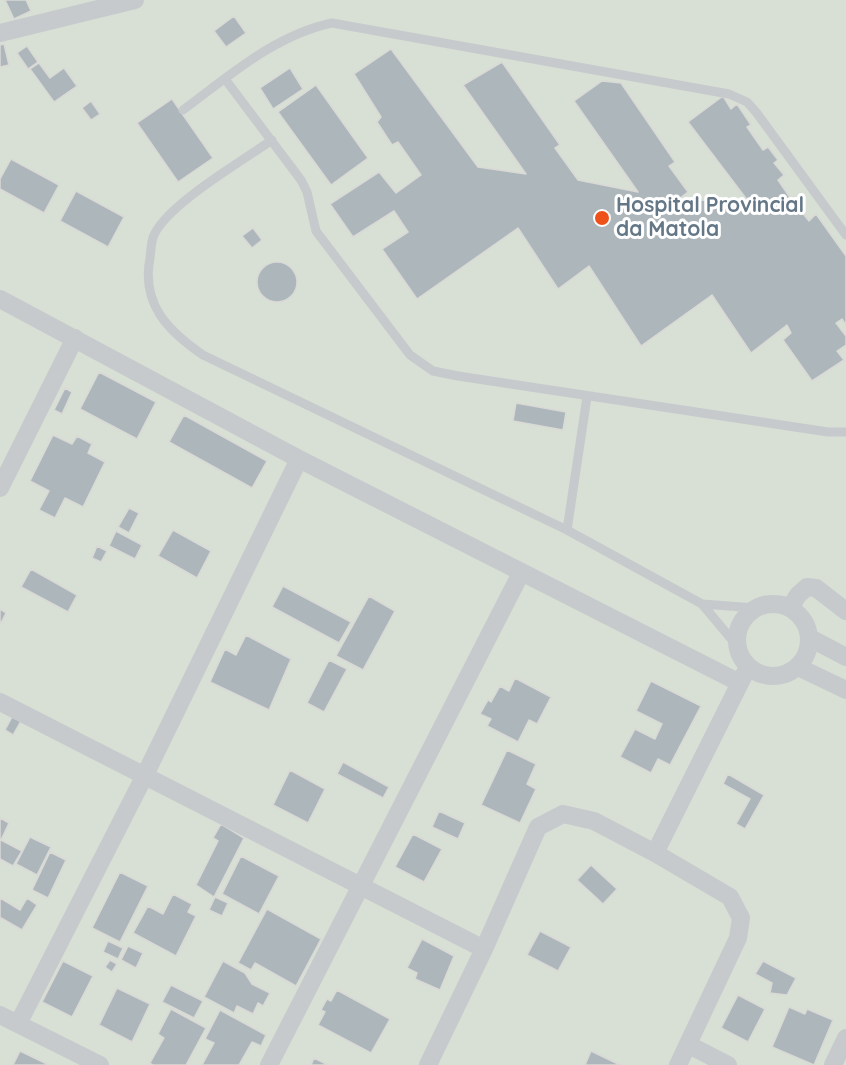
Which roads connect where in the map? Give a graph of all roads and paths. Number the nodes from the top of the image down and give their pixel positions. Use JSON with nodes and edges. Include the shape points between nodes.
{"nodes":[{"id":1,"x":135,"y":0,"type":"edge"},
{"id":2,"x":0,"y":33,"type":"edge"},
{"id":3,"x":225,"y":80,"type":"junction"},
{"id":4,"x":183,"y":110,"type":"dead end"},
{"id":5,"x":272,"y":140,"type":"junction"},
{"id":6,"x":846,"y":235,"type":"edge"},
{"id":7,"x":0,"y":299,"type":"edge"},
{"id":8,"x":75,"y":338,"type":"junction"},
{"id":9,"x":587,"y":397,"type":"junction"},
{"id":10,"x":846,"y":432,"type":"edge"},
{"id":11,"x":299,"y":459,"type":"junction"},
{"id":12,"x":0,"y":488,"type":"edge"},
{"id":13,"x":567,"y":530,"type":"junction"},
{"id":14,"x":521,"y":573,"type":"junction"},
{"id":15,"x":702,"y":604,"type":"junction"},
{"id":16,"x":755,"y":608,"type":"junction"},
{"id":17,"x":790,"y":608,"type":"junction"},
{"id":18,"x":846,"y":611,"type":"edge"},
{"id":19,"x":810,"y":638,"type":"junction"},
{"id":20,"x":738,"y":647,"type":"junction"},
{"id":21,"x":846,"y":657,"type":"edge"},
{"id":22,"x":798,"y":667,"type":"junction"},
{"id":23,"x":744,"y":675,"type":"junction"},
{"id":24,"x":846,"y":690,"type":"edge"},
{"id":25,"x":0,"y":702,"type":"edge"},
{"id":26,"x":145,"y":775,"type":"junction"},
{"id":27,"x":655,"y":853,"type":"junction"},
{"id":28,"x":360,"y":884,"type":"junction"},
{"id":29,"x":484,"y":949,"type":"junction"},
{"id":30,"x":0,"y":1015,"type":"edge"},
{"id":31,"x":18,"y":1024,"type":"junction"},
{"id":32,"x":846,"y":1038,"type":"edge"},
{"id":33,"x":688,"y":1045,"type":"junction"},
{"id":34,"x":100,"y":1065,"type":"edge"},
{"id":35,"x":269,"y":1065,"type":"edge"},
{"id":36,"x":428,"y":1065,"type":"edge"},
{"id":37,"x":678,"y":1065,"type":"edge"},
{"id":38,"x":729,"y":1065,"type":"edge"},
{"id":39,"x":833,"y":1065,"type":"edge"}],
"edges":[{"from":1,"to":2,"type":"street"},
{"from":3,"to":4,"type":"lane"},
{"from":3,"to":5,"type":"lane"},
{"from":3,"to":6,"type":"lane","via":[[276,43],[308,28],[332,23],[729,94],[747,102],[756,112]]},
{"from":5,"to":9,"type":"lane","via":[[307,192],[316,231],[410,355],[423,366],[458,376]]},
{"from":5,"to":13,"type":"lane","via":[[177,207],[154,235],[147,274],[163,322],[204,355]]},
{"from":7,"to":8,"type":"street"},
{"from":8,"to":11,"type":"street"},
{"from":8,"to":12,"type":"street"},
{"from":9,"to":10,"type":"lane"},
{"from":9,"to":13,"type":"lane"},
{"from":11,"to":14,"type":"street"},
{"from":11,"to":26,"type":"street"},
{"from":13,"to":15,"type":"lane"},
{"from":14,"to":23,"type":"street"},
{"from":14,"to":28,"type":"street"},
{"from":15,"to":16,"type":"lane"},
{"from":15,"to":20,"type":"lane"},
{"from":16,"to":17,"type":"street","via":[[779,604]]},
{"from":16,"to":20,"type":"street","via":[[740,625]]},
{"from":17,"to":18,"type":"street","via":[[807,587],[816,588]]},
{"from":17,"to":19,"type":"street","via":[[807,626]]},
{"from":19,"to":21,"type":"street"},
{"from":19,"to":22,"type":"street","via":[[805,658]]},
{"from":20,"to":23,"type":"street"},
{"from":22,"to":23,"type":"street","via":[[790,673]]},
{"from":22,"to":24,"type":"street"},
{"from":23,"to":27,"type":"street"},
{"from":25,"to":26,"type":"street"},
{"from":26,"to":28,"type":"street"},
{"from":26,"to":31,"type":"street"},
{"from":27,"to":29,"type":"street","via":[[594,821],[563,814],[538,827]]},
{"from":27,"to":33,"type":"street","via":[[730,897],[741,918],[738,938]]},
{"from":28,"to":29,"type":"street"},
{"from":28,"to":35,"type":"street"},
{"from":29,"to":36,"type":"street"},
{"from":30,"to":31,"type":"street"},
{"from":31,"to":34,"type":"street"},
{"from":32,"to":39,"type":"street"},
{"from":33,"to":37,"type":"street"},
{"from":33,"to":38,"type":"street"}]}
